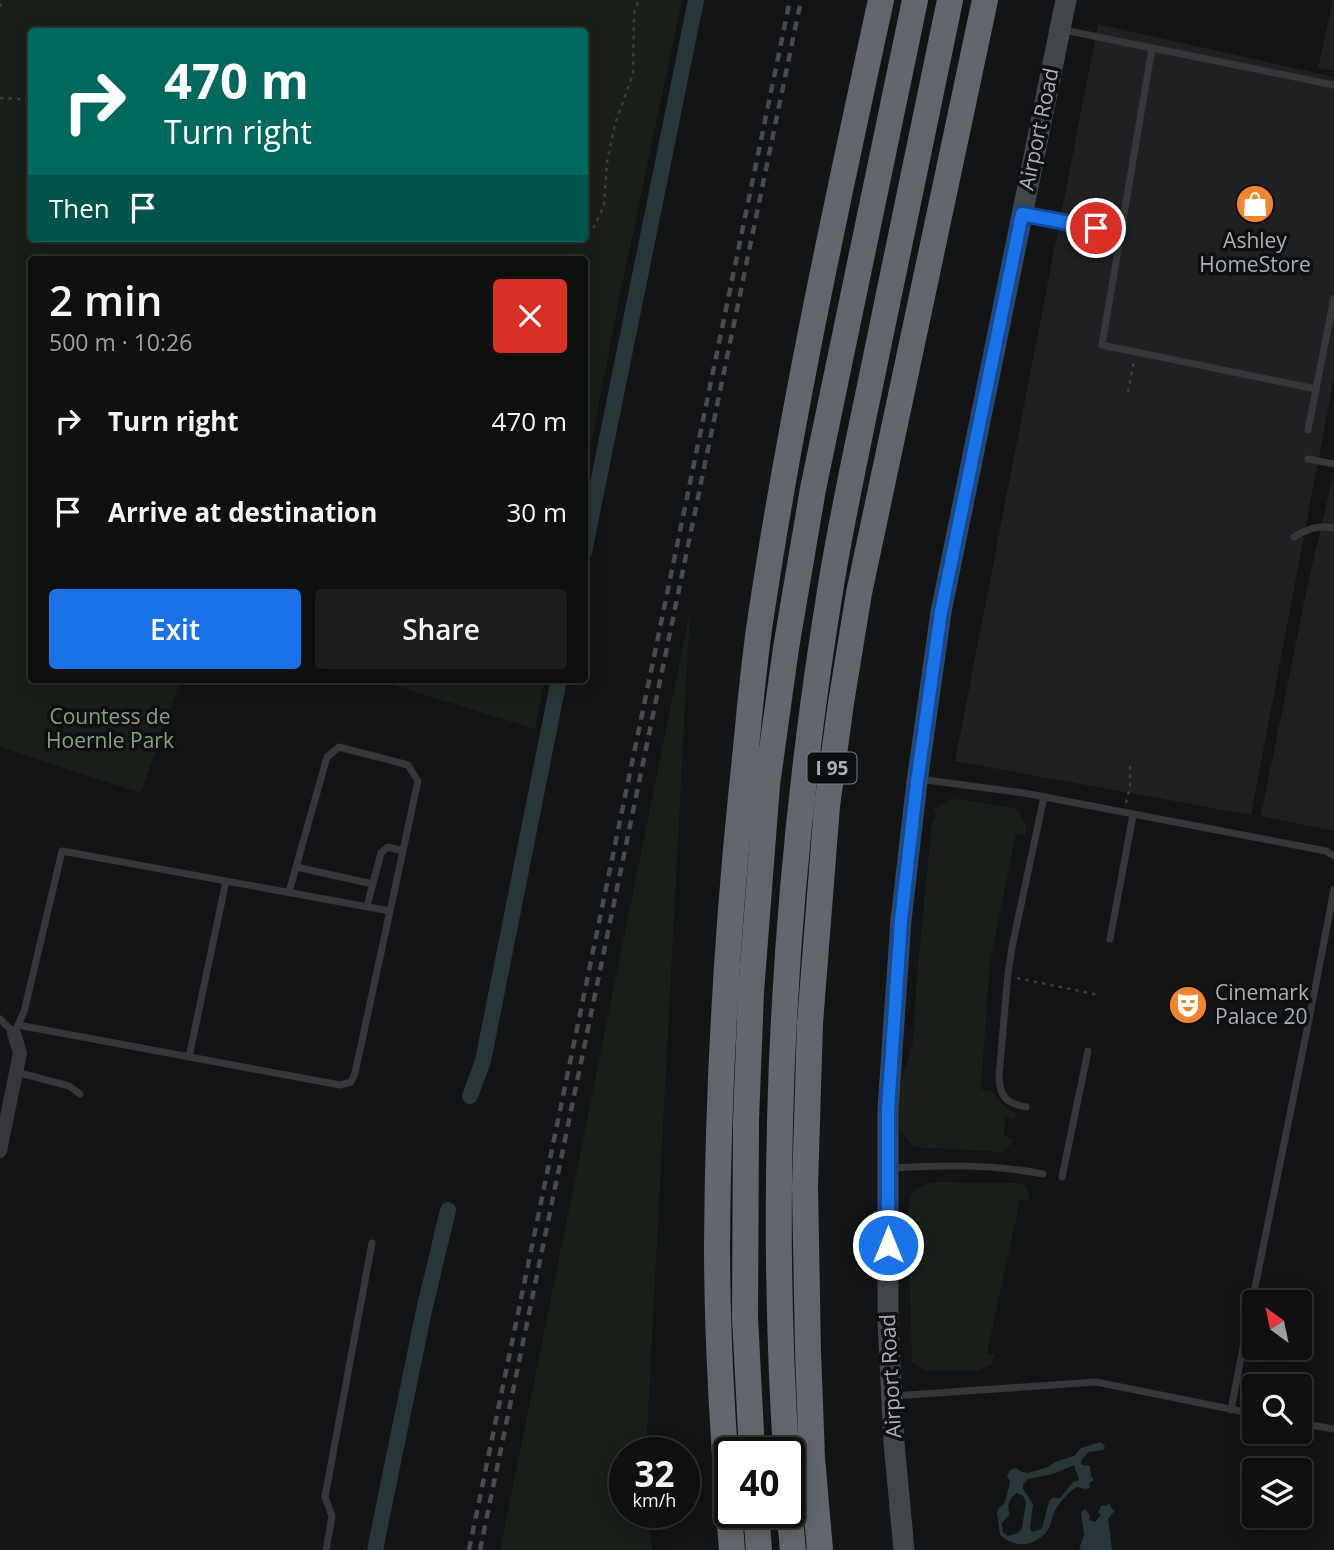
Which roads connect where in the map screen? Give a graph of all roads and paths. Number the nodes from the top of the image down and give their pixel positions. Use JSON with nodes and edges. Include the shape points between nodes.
{"nodes":[{"id":1,"x":2,"y":0,"type":"edge"},
{"id":2,"x":639,"y":0,"type":"edge"},
{"id":3,"x":881,"y":0,"type":"edge"},
{"id":4,"x":915,"y":0,"type":"edge"},
{"id":5,"x":950,"y":0,"type":"edge"},
{"id":6,"x":985,"y":0,"type":"edge"},
{"id":7,"x":1066,"y":0,"type":"edge"},
{"id":8,"x":0,"y":7,"type":"edge"},
{"id":9,"x":1060,"y":29,"type":"junction"},
{"id":10,"x":1152,"y":47,"type":"junction"},
{"id":11,"x":1334,"y":85,"type":"edge"},
{"id":12,"x":0,"y":98,"type":"edge"},
{"id":13,"x":28,"y":100,"type":"edge"},
{"id":14,"x":1022,"y":214,"type":"junction"},
{"id":15,"x":588,"y":228,"type":"edge"},
{"id":16,"x":1122,"y":233,"type":"junction"},
{"id":17,"x":1334,"y":298,"type":"edge"},
{"id":18,"x":1136,"y":351,"type":"junction"},
{"id":19,"x":1316,"y":389,"type":"junction"},
{"id":20,"x":1128,"y":393,"type":"dead end"},
{"id":21,"x":1308,"y":430,"type":"dead end"},
{"id":22,"x":1308,"y":459,"type":"dead end"},
{"id":23,"x":1334,"y":464,"type":"edge"},
{"id":24,"x":1334,"y":528,"type":"edge"},
{"id":25,"x":1294,"y":537,"type":"dead end"},
{"id":26,"x":1130,"y":765,"type":"dead end"},
{"id":27,"x":918,"y":779,"type":"junction"},
{"id":28,"x":1044,"y":797,"type":"junction"},
{"id":29,"x":1123,"y":813,"type":"junction"},
{"id":30,"x":1133,"y":815,"type":"junction"},
{"id":31,"x":403,"y":850,"type":"junction"},
{"id":32,"x":1334,"y":856,"type":"edge"},
{"id":33,"x":296,"y":867,"type":"junction"},
{"id":34,"x":226,"y":881,"type":"junction"},
{"id":35,"x":373,"y":884,"type":"junction"},
{"id":36,"x":1334,"y":889,"type":"edge"},
{"id":37,"x":289,"y":892,"type":"junction"},
{"id":38,"x":367,"y":906,"type":"junction"},
{"id":39,"x":390,"y":911,"type":"junction"},
{"id":40,"x":1110,"y":939,"type":"dead end"},
{"id":41,"x":1007,"y":975,"type":"junction"},
{"id":42,"x":1099,"y":995,"type":"dead end"},
{"id":43,"x":0,"y":1019,"type":"edge"},
{"id":44,"x":16,"y":1029,"type":"junction"},
{"id":45,"x":1088,"y":1051,"type":"dead end"},
{"id":46,"x":188,"y":1057,"type":"junction"},
{"id":47,"x":16,"y":1072,"type":"junction"},
{"id":48,"x":80,"y":1094,"type":"dead end"},
{"id":49,"x":1026,"y":1107,"type":"dead end"},
{"id":50,"x":0,"y":1151,"type":"edge"},
{"id":51,"x":888,"y":1168,"type":"junction"},
{"id":52,"x":1043,"y":1174,"type":"dead end"},
{"id":53,"x":1062,"y":1177,"type":"dead end"},
{"id":54,"x":372,"y":1243,"type":"dead end"},
{"id":55,"x":892,"y":1396,"type":"junction"},
{"id":56,"x":1231,"y":1410,"type":"junction"},
{"id":57,"x":1242,"y":1412,"type":"edge"},
{"id":58,"x":1312,"y":1425,"type":"edge"},
{"id":59,"x":1334,"y":1429,"type":"edge"},
{"id":60,"x":751,"y":1437,"type":"edge"},
{"id":61,"x":785,"y":1437,"type":"edge"},
{"id":62,"x":757,"y":1528,"type":"edge"},
{"id":63,"x":791,"y":1528,"type":"edge"},
{"id":64,"x":326,"y":1550,"type":"edge"},
{"id":65,"x":732,"y":1550,"type":"edge"},
{"id":66,"x":759,"y":1550,"type":"edge"},
{"id":67,"x":793,"y":1550,"type":"edge"},
{"id":68,"x":820,"y":1550,"type":"edge"},
{"id":69,"x":904,"y":1550,"type":"edge"}],
"edges":[{"from":1,"to":8,"type":"path"},
{"from":2,"to":15,"type":"path","via":[[634,13],[633,74],[615,124],[604,205],[594,227]]},
{"from":3,"to":65,"type":"highway","via":[[797,400],[767,575],[731,897],[717,1248]]},
{"from":4,"to":60,"type":"highway","via":[[813,489],[767,785],[746,1121],[745,1318]]},
{"from":5,"to":61,"type":"highway","via":[[841,532],[801,801],[783,1020],[779,1140]]},
{"from":6,"to":68,"type":"highway","number":"I 95","via":[[859,593],[827,806],[810,1023],[805,1187],[808,1351]]},
{"from":7,"to":9,"type":"street","name":"Airport Road"},
{"from":9,"to":10,"type":"lane"},
{"from":9,"to":14,"type":"street","name":"Airport Road"},
{"from":10,"to":11,"type":"lane"},
{"from":10,"to":16,"type":"lane"},
{"from":12,"to":13,"type":"path"},
{"from":14,"to":16,"type":"lane"},
{"from":14,"to":27,"type":"street","name":"Airport Road","via":[[941,612]]},
{"from":16,"to":18,"type":"lane","via":[[1102,345]]},
{"from":17,"to":19,"type":"lane"},
{"from":18,"to":19,"type":"lane"},
{"from":18,"to":20,"type":"path"},
{"from":19,"to":21,"type":"lane"},
{"from":22,"to":23,"type":"lane"},
{"from":24,"to":25,"type":"lane","via":[[1317,527]]},
{"from":26,"to":29,"type":"path"},
{"from":27,"to":28,"type":"lane"},
{"from":27,"to":51,"type":"street","name":"Airport Road","via":[[901,920]]},
{"from":28,"to":29,"type":"lane"},
{"from":28,"to":41,"type":"lane"},
{"from":29,"to":30,"type":"lane"},
{"from":30,"to":32,"type":"lane"},
{"from":30,"to":40,"type":"lane"},
{"from":31,"to":33,"type":"lane","via":[[418,781],[408,765],[338,747],[327,757]]},
{"from":31,"to":35,"type":"lane","via":[[388,847],[380,853]]},
{"from":31,"to":39,"type":"lane"},
{"from":33,"to":35,"type":"lane"},
{"from":33,"to":37,"type":"lane"},
{"from":34,"to":37,"type":"lane"},
{"from":34,"to":44,"type":"lane","via":[[62,851]]},
{"from":34,"to":46,"type":"lane"},
{"from":35,"to":38,"type":"lane"},
{"from":36,"to":56,"type":"lane"},
{"from":37,"to":38,"type":"lane"},
{"from":38,"to":39,"type":"lane"},
{"from":39,"to":46,"type":"lane","via":[[351,1082],[340,1085]]},
{"from":41,"to":42,"type":"path"},
{"from":41,"to":49,"type":"lane","via":[[1000,1087],[1009,1102]]},
{"from":43,"to":44,"type":"lane"},
{"from":44,"to":46,"type":"lane"},
{"from":44,"to":47,"type":"street","via":[[20,1053]]},
{"from":45,"to":53,"type":"lane"},
{"from":47,"to":48,"type":"lane","via":[[69,1086]]},
{"from":47,"to":50,"type":"street"},
{"from":51,"to":52,"type":"lane","via":[[992,1167]]},
{"from":51,"to":55,"type":"street","name":"Airport Road"},
{"from":54,"to":64,"type":"lane","via":[[325,1497],[332,1516]]},
{"from":55,"to":56,"type":"lane","via":[[1096,1382]]},
{"from":55,"to":69,"type":"street","name":"Airport Road"},
{"from":56,"to":57,"type":"lane"},
{"from":58,"to":59,"type":"lane"},
{"from":62,"to":66,"type":"highway"},
{"from":63,"to":67,"type":"highway"}]}
